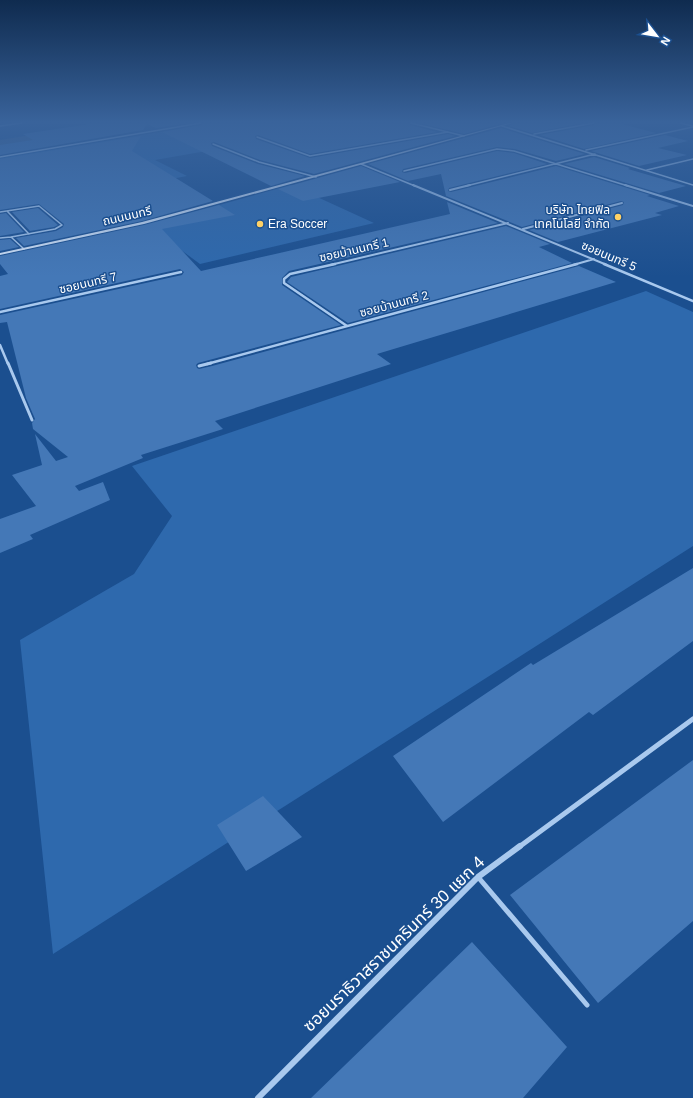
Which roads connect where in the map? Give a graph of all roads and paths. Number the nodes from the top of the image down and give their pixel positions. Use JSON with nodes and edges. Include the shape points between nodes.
{"nodes":[{"id":1,"x":306,"y":174,"type":"edge"},
{"id":2,"x":326,"y":174,"type":"edge"},
{"id":3,"x":387,"y":174,"type":"edge"},
{"id":4,"x":511,"y":174,"type":"edge"},
{"id":5,"x":591,"y":174,"type":"edge"},
{"id":6,"x":660,"y":174,"type":"edge"},
{"id":7,"x":316,"y":177,"type":"junction"},
{"id":8,"x":693,"y":185,"type":"edge"},
{"id":9,"x":450,"y":190,"type":"dead end"},
{"id":10,"x":622,"y":203,"type":"dead end"},
{"id":11,"x":693,"y":206,"type":"edge"},
{"id":12,"x":7,"y":211,"type":"junction"},
{"id":13,"x":0,"y":212,"type":"edge"},
{"id":14,"x":508,"y":223,"type":"junction"},
{"id":15,"x":522,"y":229,"type":"junction"},
{"id":16,"x":29,"y":234,"type":"junction"},
{"id":17,"x":0,"y":238,"type":"edge"},
{"id":18,"x":11,"y":238,"type":"junction"},
{"id":19,"x":24,"y":249,"type":"junction"},
{"id":20,"x":0,"y":254,"type":"edge"},
{"id":21,"x":594,"y":259,"type":"junction"},
{"id":22,"x":181,"y":272,"type":"dead end"},
{"id":23,"x":693,"y":301,"type":"edge"},
{"id":24,"x":0,"y":312,"type":"edge"},
{"id":25,"x":347,"y":326,"type":"junction"},
{"id":26,"x":0,"y":345,"type":"edge"},
{"id":27,"x":199,"y":366,"type":"dead end"},
{"id":28,"x":32,"y":420,"type":"dead end"},
{"id":29,"x":693,"y":719,"type":"edge"},
{"id":30,"x":478,"y":877,"type":"junction"},
{"id":31,"x":588,"y":1005,"type":"dead end"},
{"id":32,"x":258,"y":1098,"type":"edge"}],
"edges":[{"from":1,"to":7,"type":"street"},
{"from":2,"to":7,"type":"street","name":"ถนนนนทรี"},
{"from":3,"to":14,"type":"street","name":"ซอยนนทรี 5"},
{"from":4,"to":9,"type":"street"},
{"from":5,"to":11,"type":"street"},
{"from":6,"to":8,"type":"street"},
{"from":7,"to":19,"type":"street","name":"ถนนนนทรี","via":[[143,223]]},
{"from":10,"to":15,"type":"street"},
{"from":12,"to":13,"type":"lane"},
{"from":12,"to":16,"type":"lane"},
{"from":12,"to":16,"type":"lane","via":[[41,206],[62,225],[55,229]]},
{"from":14,"to":15,"type":"street","name":"ซอยนนทรี 5"},
{"from":14,"to":25,"type":"street","name":"ซอยบ้านนทรี 1","via":[[290,274],[284,279],[287,286]]},
{"from":15,"to":21,"type":"street","name":"ซอยนนทรี 5"},
{"from":16,"to":18,"type":"lane"},
{"from":17,"to":18,"type":"lane"},
{"from":18,"to":19,"type":"lane"},
{"from":19,"to":20,"type":"street","name":"ถนนนนทรี"},
{"from":21,"to":23,"type":"street","name":"ซอยนนทรี 5"},
{"from":21,"to":25,"type":"street","name":"ซอยบ้านนทรี 2"},
{"from":22,"to":24,"type":"street","name":"ซอยนนทรี 7"},
{"from":25,"to":27,"type":"street","name":"ซอยบ้านนทรี 2"},
{"from":26,"to":28,"type":"street"},
{"from":29,"to":30,"type":"street","name":"ซอยนราธิวาสราชนครินทร์ 30 แยก 4"},
{"from":30,"to":31,"type":"lane"},
{"from":30,"to":32,"type":"street","name":"ซอยนราธิวาสราชนครินทร์ 30 แยก 4"}]}
